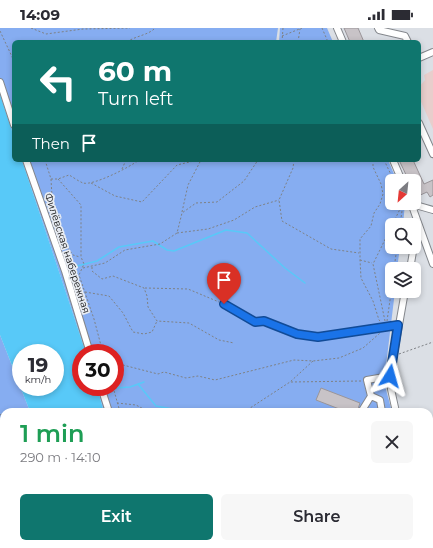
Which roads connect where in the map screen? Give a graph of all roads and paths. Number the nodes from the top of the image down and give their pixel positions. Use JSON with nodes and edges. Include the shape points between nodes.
{"nodes":[{"id":1,"x":31,"y":28,"type":"edge"},
{"id":2,"x":130,"y":28,"type":"edge"},
{"id":3,"x":155,"y":28,"type":"edge"},
{"id":4,"x":282,"y":28,"type":"edge"},
{"id":5,"x":302,"y":28,"type":"edge"},
{"id":6,"x":322,"y":28,"type":"edge"},
{"id":7,"x":337,"y":28,"type":"edge"},
{"id":8,"x":378,"y":28,"type":"edge"},
{"id":9,"x":92,"y":29,"type":"edge"},
{"id":10,"x":300,"y":29,"type":"edge"},
{"id":11,"x":0,"y":31,"type":"edge"},
{"id":12,"x":282,"y":36,"type":"junction"},
{"id":13,"x":130,"y":40,"type":"edge"},
{"id":14,"x":282,"y":40,"type":"edge"},
{"id":15,"x":298,"y":40,"type":"edge"},
{"id":16,"x":327,"y":40,"type":"edge"},
{"id":17,"x":342,"y":40,"type":"edge"},
{"id":18,"x":407,"y":40,"type":"edge"},
{"id":19,"x":433,"y":52,"type":"edge"},
{"id":20,"x":12,"y":57,"type":"edge"},
{"id":21,"x":421,"y":57,"type":"edge"},
{"id":22,"x":0,"y":82,"type":"edge"},
{"id":23,"x":12,"y":119,"type":"edge"},
{"id":24,"x":421,"y":127,"type":"edge"},
{"id":25,"x":433,"y":154,"type":"edge"},
{"id":26,"x":27,"y":162,"type":"edge"},
{"id":27,"x":46,"y":162,"type":"edge"},
{"id":28,"x":125,"y":162,"type":"edge"},
{"id":29,"x":135,"y":162,"type":"edge"},
{"id":30,"x":190,"y":162,"type":"edge"},
{"id":31,"x":200,"y":162,"type":"edge"},
{"id":32,"x":257,"y":162,"type":"edge"},
{"id":33,"x":294,"y":162,"type":"edge"},
{"id":34,"x":373,"y":162,"type":"edge"},
{"id":35,"x":385,"y":162,"type":"edge"},
{"id":36,"x":394,"y":162,"type":"edge"},
{"id":37,"x":122,"y":169,"type":"junction"},
{"id":38,"x":391,"y":174,"type":"edge"},
{"id":39,"x":399,"y":174,"type":"edge"},
{"id":40,"x":51,"y":179,"type":"junction"},
{"id":41,"x":58,"y":179,"type":"junction"},
{"id":42,"x":91,"y":183,"type":"junction"},
{"id":43,"x":279,"y":200,"type":"junction"},
{"id":44,"x":421,"y":206,"type":"edge"},
{"id":45,"x":400,"y":210,"type":"edge"},
{"id":46,"x":433,"y":210,"type":"edge"},
{"id":47,"x":182,"y":213,"type":"junction"},
{"id":48,"x":421,"y":231,"type":"edge"},
{"id":49,"x":176,"y":233,"type":"junction"},
{"id":50,"x":360,"y":253,"type":"junction"},
{"id":51,"x":81,"y":257,"type":"junction"},
{"id":52,"x":360,"y":260,"type":"junction"},
{"id":53,"x":373,"y":264,"type":"junction"},
{"id":54,"x":433,"y":264,"type":"edge"},
{"id":55,"x":92,"y":266,"type":"junction"},
{"id":56,"x":83,"y":268,"type":"junction"},
{"id":57,"x":144,"y":288,"type":"junction"},
{"id":58,"x":85,"y":292,"type":"junction"},
{"id":59,"x":390,"y":298,"type":"edge"},
{"id":60,"x":404,"y":298,"type":"edge"},
{"id":61,"x":224,"y":304,"type":"joint"},
{"id":62,"x":157,"y":321,"type":"junction"},
{"id":63,"x":398,"y":325,"type":"junction"},
{"id":64,"x":385,"y":326,"type":"junction"},
{"id":65,"x":433,"y":342,"type":"edge"},
{"id":66,"x":234,"y":343,"type":"dead end"},
{"id":67,"x":87,"y":344,"type":"edge"},
{"id":68,"x":101,"y":344,"type":"edge"},
{"id":69,"x":393,"y":356,"type":"junction"},
{"id":70,"x":313,"y":361,"type":"junction"},
{"id":71,"x":124,"y":365,"type":"edge"},
{"id":72,"x":390,"y":376,"type":"junction"},
{"id":73,"x":367,"y":380,"type":"junction"},
{"id":74,"x":290,"y":382,"type":"junction"},
{"id":75,"x":104,"y":396,"type":"edge"},
{"id":76,"x":115,"y":396,"type":"edge"},
{"id":77,"x":371,"y":396,"type":"junction"},
{"id":78,"x":117,"y":403,"type":"junction"},
{"id":79,"x":107,"y":408,"type":"edge"},
{"id":80,"x":119,"y":408,"type":"edge"},
{"id":81,"x":142,"y":408,"type":"edge"},
{"id":82,"x":250,"y":408,"type":"edge"},
{"id":83,"x":364,"y":408,"type":"edge"},
{"id":84,"x":381,"y":408,"type":"edge"},
{"id":85,"x":395,"y":408,"type":"edge"}],
"edges":[{"from":1,"to":9,"type":"path","via":[[46,34]]},
{"from":2,"to":9,"type":"path"},
{"from":3,"to":13,"type":"path"},
{"from":4,"to":12,"type":"path"},
{"from":5,"to":10,"type":"path"},
{"from":6,"to":16,"type":"path"},
{"from":7,"to":17,"type":"street"},
{"from":8,"to":18,"type":"street","via":[[405,36]]},
{"from":10,"to":12,"type":"path"},
{"from":10,"to":15,"type":"path"},
{"from":11,"to":20,"type":"path"},
{"from":12,"to":14,"type":"path"},
{"from":19,"to":21,"type":"street"},
{"from":22,"to":23,"type":"street"},
{"from":24,"to":25,"type":"street"},
{"from":26,"to":67,"type":"street","name":"Филёвская набережная"},
{"from":27,"to":40,"type":"path"},
{"from":28,"to":37,"type":"path"},
{"from":29,"to":37,"type":"path"},
{"from":30,"to":42,"type":"path","via":[[177,165],[148,199],[142,202],[115,196]]},
{"from":31,"to":47,"type":"path","via":[[188,185]]},
{"from":32,"to":47,"type":"path","via":[[244,181],[217,202],[196,203]]},
{"from":33,"to":43,"type":"path"},
{"from":34,"to":50,"type":"path","via":[[383,194],[371,226],[360,239]]},
{"from":35,"to":38,"type":"path"},
{"from":36,"to":39,"type":"street"},
{"from":37,"to":42,"type":"path"},
{"from":40,"to":41,"type":"path"},
{"from":40,"to":51,"type":"path","via":[[55,213],[66,246],[73,255]]},
{"from":41,"to":42,"type":"path","via":[[69,174],[83,183]]},
{"from":41,"to":51,"type":"path","via":[[81,205]]},
{"from":43,"to":49,"type":"path","via":[[255,207],[234,220],[208,229]]},
{"from":43,"to":50,"type":"path","via":[[282,221],[331,249]]},
{"from":44,"to":46,"type":"street"},
{"from":45,"to":53,"type":"path"},
{"from":47,"to":49,"type":"path"},
{"from":48,"to":54,"type":"street"},
{"from":49,"to":55,"type":"path","via":[[160,244],[125,250],[105,263]]},
{"from":50,"to":52,"type":"path"},
{"from":51,"to":56,"type":"path"},
{"from":52,"to":53,"type":"path"},
{"from":52,"to":64,"type":"path","via":[[361,278],[379,320]]},
{"from":53,"to":64,"type":"path"},
{"from":55,"to":56,"type":"path"},
{"from":55,"to":57,"type":"path","via":[[92,271],[102,279],[113,276]]},
{"from":56,"to":58,"type":"path","via":[[79,275]]},
{"from":57,"to":61,"type":"path","via":[[188,289]]},
{"from":57,"to":62,"type":"path","via":[[148,307]]},
{"from":58,"to":62,"type":"path","via":[[109,296],[123,313],[133,332],[152,332]]},
{"from":58,"to":68,"type":"path"},
{"from":59,"to":64,"type":"path"},
{"from":60,"to":63,"type":"street"},
{"from":61,"to":64,"type":"street","via":[[255,322],[264,321],[297,334],[318,337]]},
{"from":62,"to":66,"type":"path","via":[[189,323],[219,340]]},
{"from":63,"to":64,"type":"street"},
{"from":63,"to":69,"type":"street"},
{"from":64,"to":70,"type":"path","via":[[379,335],[363,348],[339,358]]},
{"from":65,"to":69,"type":"path"},
{"from":69,"to":72,"type":"street"},
{"from":70,"to":71,"type":"path","via":[[294,360],[215,380],[198,376],[186,378],[164,372],[158,374]]},
{"from":70,"to":74,"type":"path"},
{"from":72,"to":73,"type":"street"},
{"from":72,"to":85,"type":"street"},
{"from":73,"to":74,"type":"path"},
{"from":73,"to":77,"type":"street"},
{"from":74,"to":82,"type":"path"},
{"from":75,"to":79,"type":"street"},
{"from":76,"to":78,"type":"path"},
{"from":77,"to":83,"type":"street"},
{"from":77,"to":84,"type":"street","via":[[380,400]]},
{"from":78,"to":80,"type":"path"},
{"from":78,"to":81,"type":"path"}]}
